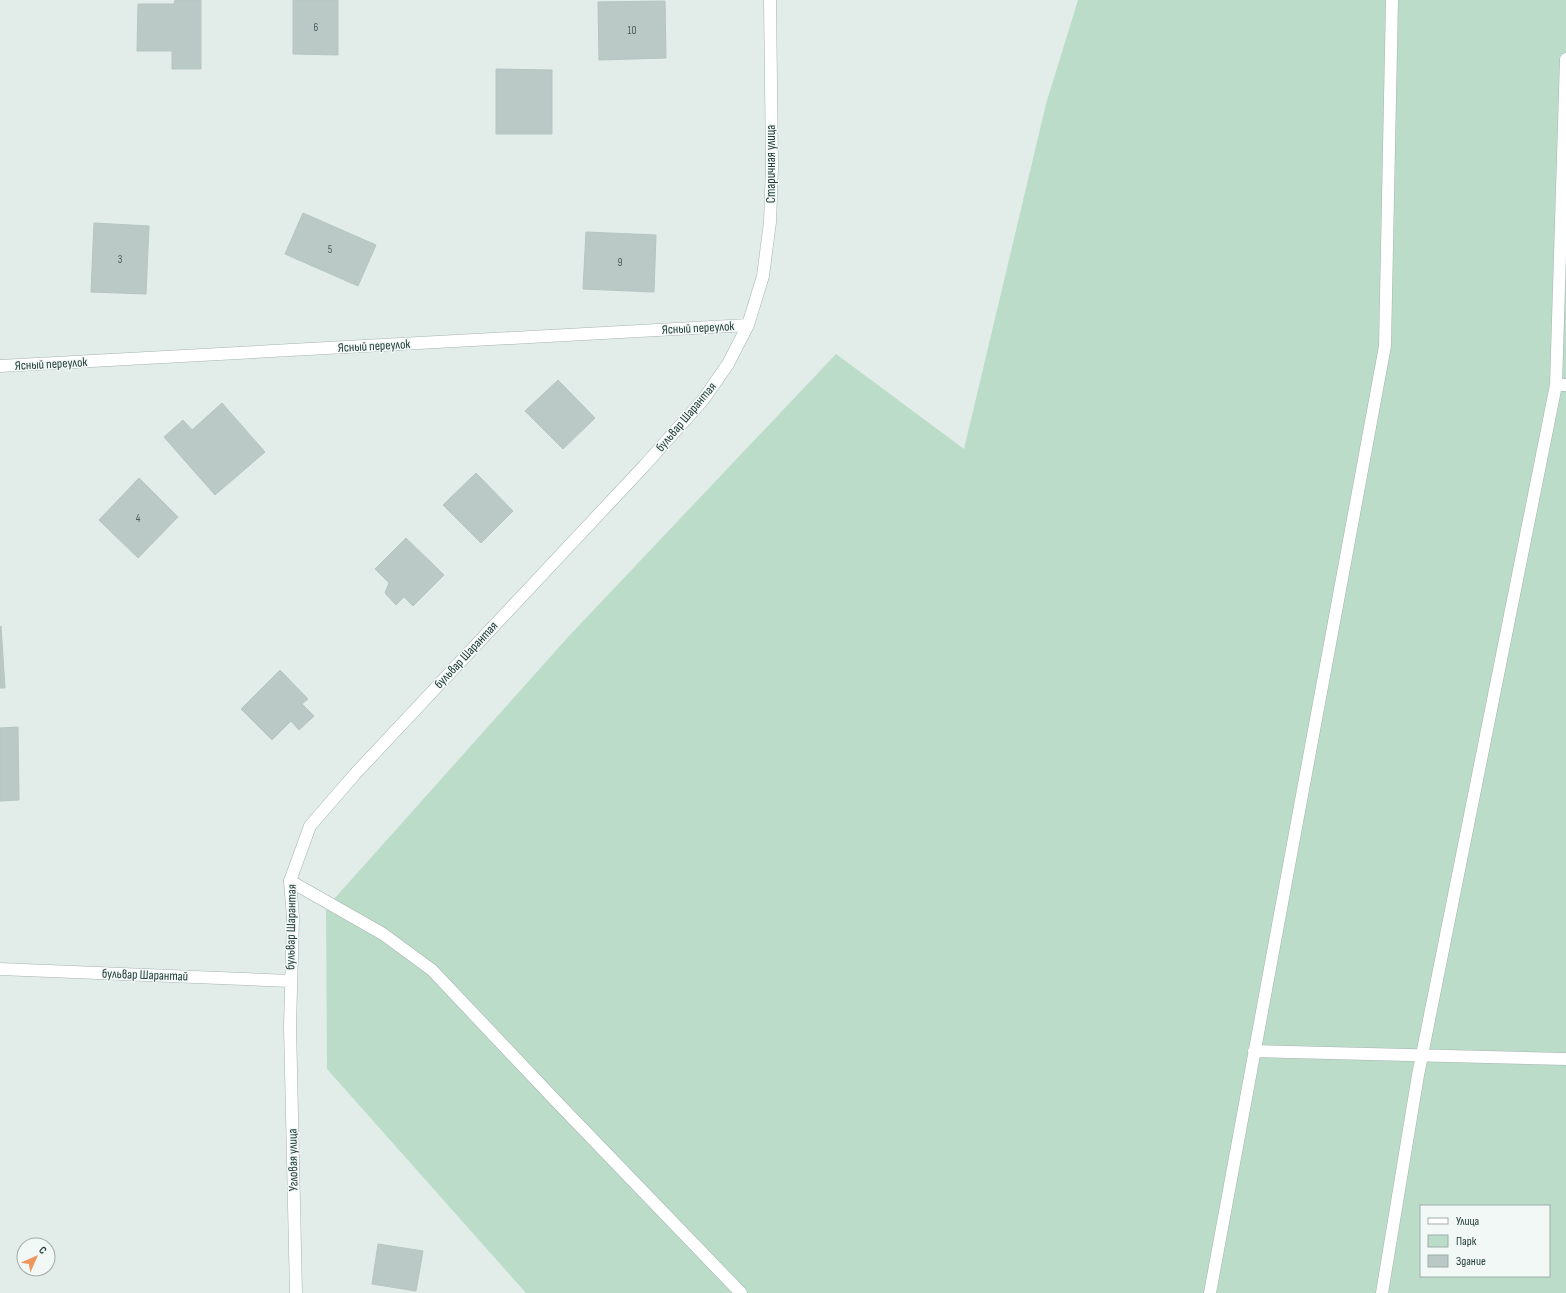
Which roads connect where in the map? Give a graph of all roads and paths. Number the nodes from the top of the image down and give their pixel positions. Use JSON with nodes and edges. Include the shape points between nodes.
{"nodes":[{"id":1,"x":770,"y":0,"type":"edge"},
{"id":2,"x":1392,"y":0,"type":"edge"},
{"id":3,"x":1566,"y":59,"type":"edge"},
{"id":4,"x":748,"y":325,"type":"junction"},
{"id":5,"x":0,"y":366,"type":"edge"},
{"id":6,"x":1561,"y":385,"type":"edge"},
{"id":7,"x":290,"y":881,"type":"junction"},
{"id":8,"x":0,"y":969,"type":"edge"},
{"id":9,"x":290,"y":980,"type":"junction"},
{"id":10,"x":290,"y":1026,"type":"joint"},
{"id":11,"x":1254,"y":1052,"type":"junction"},
{"id":12,"x":1566,"y":1059,"type":"edge"},
{"id":13,"x":296,"y":1293,"type":"edge"},
{"id":14,"x":741,"y":1293,"type":"edge"},
{"id":15,"x":1210,"y":1293,"type":"edge"},
{"id":16,"x":1382,"y":1293,"type":"edge"}],
"edges":[{"from":1,"to":4,"type":"street","name":"Старичная улица","via":[[770,222],[763,276]]},
{"from":2,"to":11,"type":"street","via":[[1385,346]]},
{"from":3,"to":6,"type":"street"},
{"from":4,"to":5,"type":"street","name":"Ясный переулок"},
{"from":4,"to":7,"type":"street","name":"бульвар Шарантая","via":[[728,364],[703,400],[639,472],[355,774],[310,826]]},
{"from":6,"to":16,"type":"street","via":[[1418,1075]]},
{"from":7,"to":9,"type":"street","name":"бульвар Шарантая","via":[[293,917]]},
{"from":7,"to":14,"type":"street","via":[[383,934],[432,970]]},
{"from":8,"to":9,"type":"street","name":"бульвар Шарантай"},
{"from":9,"to":10,"type":"street","name":"бульвар Шарантая"},
{"from":10,"to":13,"type":"street","name":"Угловая улица"},
{"from":11,"to":12,"type":"street"},
{"from":11,"to":15,"type":"street"}]}
